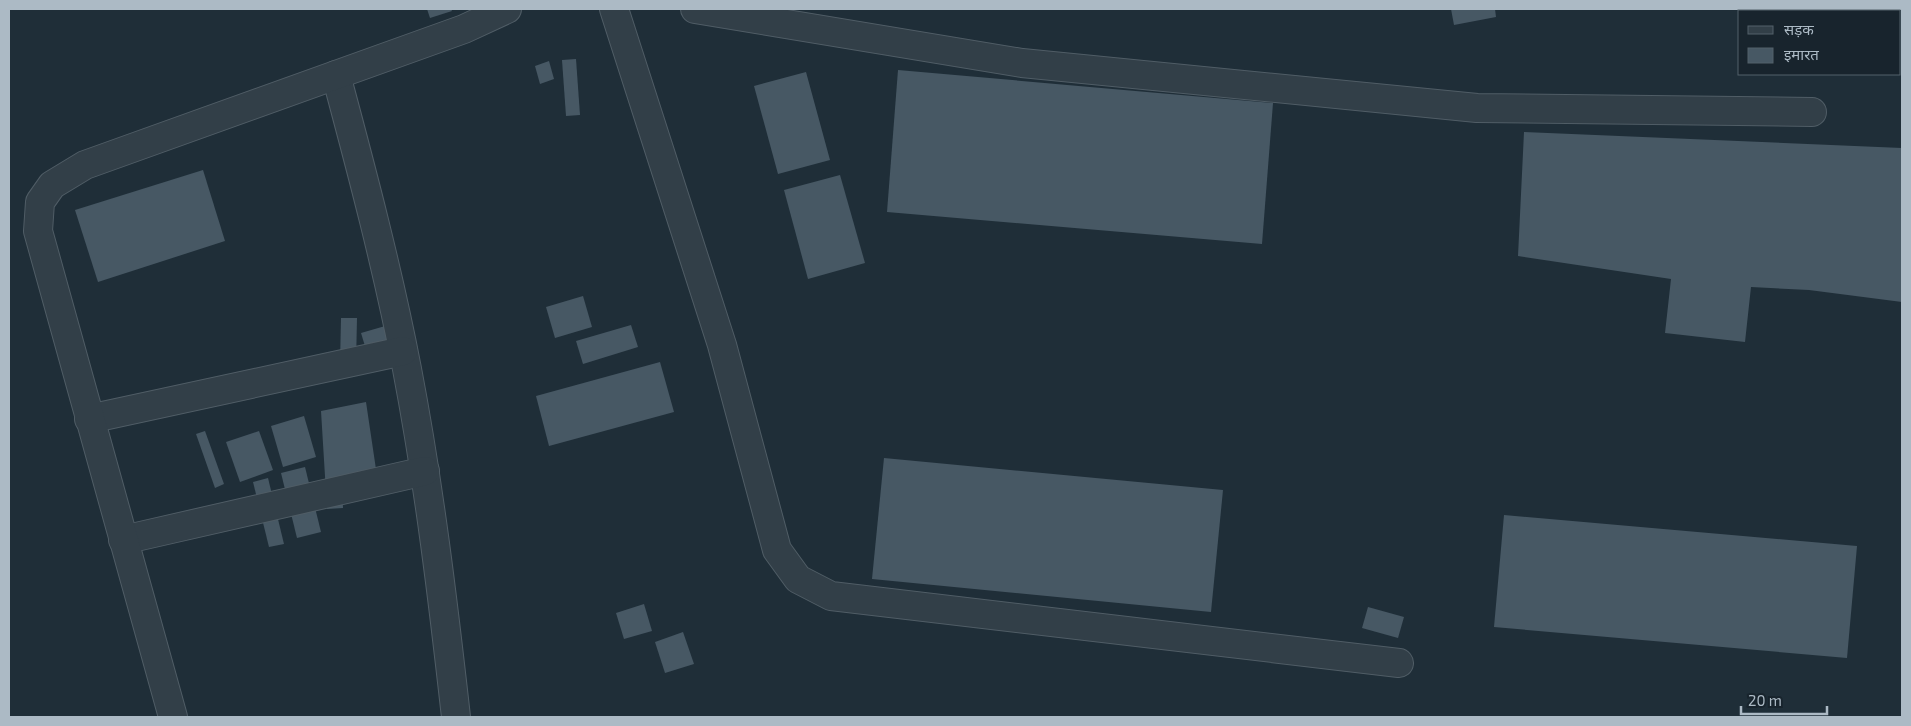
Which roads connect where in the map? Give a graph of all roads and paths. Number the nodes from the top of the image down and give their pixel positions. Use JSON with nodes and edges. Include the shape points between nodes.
{"nodes":[{"id":1,"x":507,"y":9,"type":"edge"},
{"id":2,"x":614,"y":9,"type":"edge"},
{"id":3,"x":695,"y":9,"type":"edge"},
{"id":4,"x":336,"y":75,"type":"junction"},
{"id":5,"x":1812,"y":112,"type":"dead end"},
{"id":6,"x":403,"y":350,"type":"junction"},
{"id":7,"x":90,"y":419,"type":"junction"},
{"id":8,"x":425,"y":471,"type":"junction"},
{"id":9,"x":123,"y":540,"type":"junction"},
{"id":10,"x":1399,"y":663,"type":"dead end"},
{"id":11,"x":173,"y":717,"type":"edge"},
{"id":12,"x":456,"y":717,"type":"edge"}],
"edges":[{"from":1,"to":4,"type":"street","via":[[464,29]]},
{"from":2,"to":10,"type":"street","via":[[722,345],[777,550],[798,579],[831,596]]},
{"from":3,"to":5,"type":"street","via":[[1022,63],[1477,108]]},
{"from":4,"to":6,"type":"street","via":[[371,206]]},
{"from":4,"to":7,"type":"street","via":[[86,165],[52,185],[40,202],[38,231]]},
{"from":6,"to":7,"type":"street"},
{"from":6,"to":8,"type":"street"},
{"from":7,"to":9,"type":"street"},
{"from":8,"to":9,"type":"street"},
{"from":8,"to":12,"type":"street"},
{"from":9,"to":11,"type":"street"}]}
